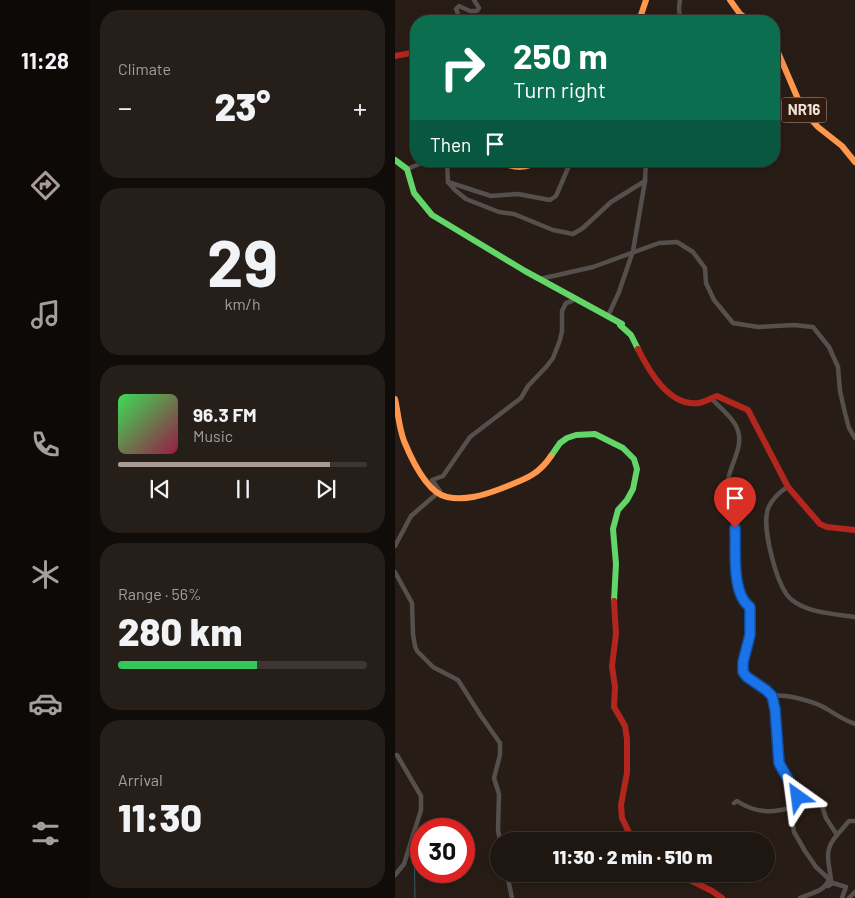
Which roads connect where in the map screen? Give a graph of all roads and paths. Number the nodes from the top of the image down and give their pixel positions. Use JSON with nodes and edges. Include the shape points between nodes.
{"nodes":[{"id":1,"x":473,"y":0,"type":"edge"},
{"id":2,"x":646,"y":0,"type":"edge"},
{"id":3,"x":680,"y":0,"type":"edge"},
{"id":4,"x":730,"y":0,"type":"edge"},
{"id":5,"x":458,"y":15,"type":"edge"},
{"id":6,"x":641,"y":15,"type":"edge"},
{"id":7,"x":680,"y":15,"type":"edge"},
{"id":8,"x":742,"y":15,"type":"edge"},
{"id":9,"x":410,"y":53,"type":"edge"},
{"id":10,"x":780,"y":53,"type":"edge"},
{"id":11,"x":395,"y":56,"type":"edge"},
{"id":12,"x":395,"y":160,"type":"edge"},
{"id":13,"x":855,"y":162,"type":"edge"},
{"id":14,"x":410,"y":167,"type":"edge"},
{"id":15,"x":447,"y":167,"type":"edge"},
{"id":16,"x":513,"y":167,"type":"edge"},
{"id":17,"x":531,"y":167,"type":"edge"},
{"id":18,"x":569,"y":167,"type":"edge"},
{"id":19,"x":646,"y":167,"type":"edge"},
{"id":20,"x":407,"y":168,"type":"junction"},
{"id":21,"x":645,"y":181,"type":"junction"},
{"id":22,"x":448,"y":182,"type":"junction"},
{"id":23,"x":633,"y":251,"type":"junction"},
{"id":24,"x":540,"y":279,"type":"junction"},
{"id":25,"x":572,"y":297,"type":"junction"},
{"id":26,"x":608,"y":316,"type":"junction"},
{"id":27,"x":711,"y":398,"type":"junction"},
{"id":28,"x":395,"y":399,"type":"edge"},
{"id":29,"x":855,"y":438,"type":"edge"},
{"id":30,"x":789,"y":487,"type":"junction"},
{"id":31,"x":438,"y":493,"type":"junction"},
{"id":32,"x":855,"y":530,"type":"edge"},
{"id":33,"x":395,"y":546,"type":"edge"},
{"id":34,"x":395,"y":572,"type":"edge"},
{"id":35,"x":855,"y":617,"type":"edge"},
{"id":36,"x":772,"y":696,"type":"junction"},
{"id":37,"x":855,"y":724,"type":"edge"},
{"id":38,"x":397,"y":755,"type":"dead end"},
{"id":39,"x":734,"y":803,"type":"dead end"},
{"id":40,"x":796,"y":807,"type":"junction"},
{"id":41,"x":855,"y":821,"type":"edge"},
{"id":42,"x":498,"y":832,"type":"edge"},
{"id":43,"x":628,"y":832,"type":"edge"},
{"id":44,"x":837,"y":835,"type":"junction"},
{"id":45,"x":395,"y":875,"type":"edge"},
{"id":46,"x":509,"y":882,"type":"edge"},
{"id":47,"x":692,"y":882,"type":"edge"},
{"id":48,"x":831,"y":884,"type":"junction"},
{"id":49,"x":824,"y":887,"type":"junction"},
{"id":50,"x":855,"y":892,"type":"edge"},
{"id":51,"x":512,"y":898,"type":"edge"},
{"id":52,"x":722,"y":898,"type":"edge"},
{"id":53,"x":800,"y":898,"type":"edge"},
{"id":54,"x":842,"y":898,"type":"edge"},
{"id":55,"x":849,"y":898,"type":"edge"}],
"edges":[{"from":1,"to":5,"type":"street","via":[[479,8],[477,11],[459,6],[456,9]]},
{"from":2,"to":6,"type":"main road"},
{"from":3,"to":7,"type":"street"},
{"from":4,"to":8,"type":"main road"},
{"from":9,"to":11,"type":"main road"},
{"from":10,"to":13,"type":"main road","number":"NR16","via":[[807,115],[818,128],[839,142]]},
{"from":12,"to":20,"type":"main road"},
{"from":14,"to":20,"type":"street"},
{"from":15,"to":22,"type":"street"},
{"from":16,"to":17,"type":"main road"},
{"from":18,"to":22,"type":"street","via":[[557,196],[550,200],[518,194],[491,196]]},
{"from":19,"to":21,"type":"street"},
{"from":20,"to":24,"type":"main road","via":[[414,194],[429,213]]},
{"from":21,"to":22,"type":"street","via":[[611,202],[573,234],[469,200]]},
{"from":21,"to":23,"type":"street"},
{"from":23,"to":24,"type":"street","via":[[593,267]]},
{"from":23,"to":26,"type":"street"},
{"from":23,"to":29,"type":"street","via":[[670,242],[693,252],[705,268],[706,284],[714,300],[733,323],[751,327],[813,327],[829,347],[838,367],[845,413]]},
{"from":24,"to":25,"type":"main road"},
{"from":25,"to":26,"type":"main road"},
{"from":25,"to":31,"type":"street","via":[[562,311],[562,331],[553,358],[521,398],[472,435],[443,476],[432,480],[440,491]]},
{"from":26,"to":27,"type":"main road","via":[[626,329],[664,389],[679,400],[690,403]]},
{"from":27,"to":30,"type":"main road","via":[[717,396],[750,412]]},
{"from":27,"to":36,"type":"street","via":[[739,432],[729,489],[739,592],[750,607],[750,635],[743,672]]},
{"from":28,"to":31,"type":"main road","via":[[403,439],[416,467]]},
{"from":30,"to":32,"type":"main road","via":[[823,527]]},
{"from":30,"to":35,"type":"street","via":[[771,505],[766,520],[769,548],[782,588],[792,600],[808,608]]},
{"from":31,"to":33,"type":"street","via":[[411,516]]},
{"from":31,"to":43,"type":"main road","via":[[453,498],[475,496],[529,477],[542,469],[563,440],[576,435],[603,437],[633,456],[637,466],[635,483],[618,510],[613,530],[617,564],[611,666],[614,707],[627,739],[627,773],[621,812]]},
{"from":34,"to":42,"type":"street","via":[[412,603],[417,651],[433,667],[458,680],[500,743],[501,755],[494,778],[499,794]]},
{"from":36,"to":37,"type":"street","via":[[794,698],[826,708]]},
{"from":36,"to":40,"type":"street","via":[[779,763],[797,793]]},
{"from":38,"to":45,"type":"street","via":[[421,796],[421,810],[404,864]]},
{"from":39,"to":40,"type":"street","via":[[737,801],[768,812]]},
{"from":40,"to":44,"type":"street","via":[[813,803],[822,806]]},
{"from":40,"to":49,"type":"street","via":[[791,813],[794,832],[811,860],[829,879]]},
{"from":41,"to":44,"type":"street","via":[[849,821]]},
{"from":44,"to":48,"type":"street","via":[[828,846]]},
{"from":46,"to":51,"type":"street"},
{"from":47,"to":52,"type":"main road","via":[[709,888]]},
{"from":48,"to":49,"type":"street"},
{"from":48,"to":54,"type":"street","via":[[846,887]]},
{"from":49,"to":53,"type":"street"},
{"from":50,"to":55,"type":"street"}]}
